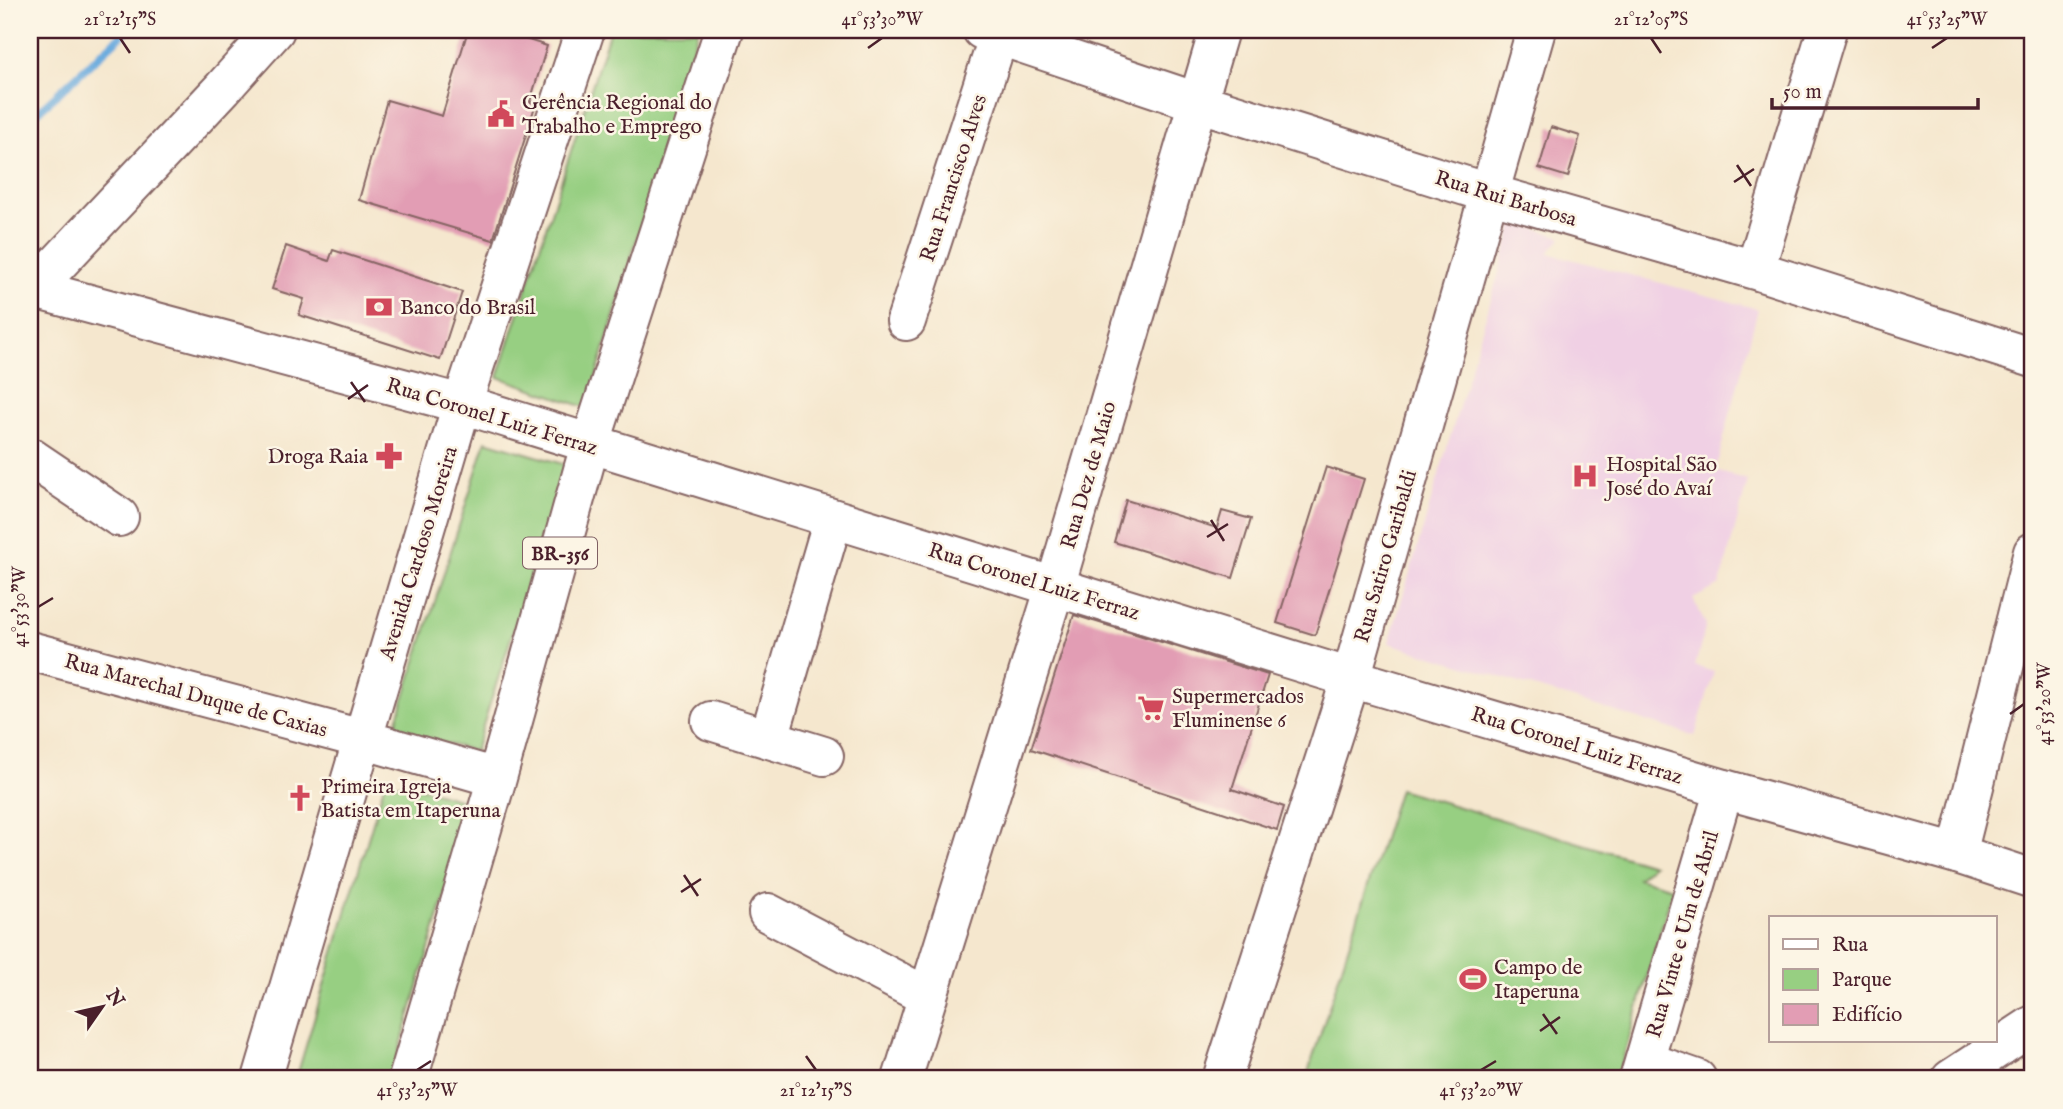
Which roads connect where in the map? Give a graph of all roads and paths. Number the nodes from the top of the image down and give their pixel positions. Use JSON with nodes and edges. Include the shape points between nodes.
{"nodes":[{"id":1,"x":275,"y":30,"type":"edge"},
{"id":2,"x":585,"y":30,"type":"edge"},
{"id":3,"x":724,"y":30,"type":"edge"},
{"id":4,"x":1219,"y":30,"type":"edge"},
{"id":5,"x":1536,"y":30,"type":"edge"},
{"id":6,"x":1828,"y":30,"type":"edge"},
{"id":7,"x":990,"y":33,"type":"edge"},
{"id":8,"x":1198,"y":102,"type":"junction"},
{"id":9,"x":1488,"y":193,"type":"junction"},
{"id":10,"x":1755,"y":270,"type":"junction"},
{"id":11,"x":32,"y":291,"type":"edge"},
{"id":12,"x":906,"y":321,"type":"dead end"},
{"id":13,"x":2033,"y":358,"type":"edge"},
{"id":14,"x":462,"y":404,"type":"junction"},
{"id":15,"x":590,"y":446,"type":"junction"},
{"id":16,"x":30,"y":457,"type":"edge"},
{"id":17,"x":120,"y":516,"type":"dead end"},
{"id":18,"x":833,"y":519,"type":"junction"},
{"id":19,"x":2033,"y":552,"type":"edge"},
{"id":20,"x":1055,"y":587,"type":"junction"},
{"id":21,"x":30,"y":651,"type":"edge"},
{"id":22,"x":1351,"y":678,"type":"junction"},
{"id":23,"x":711,"y":721,"type":"dead end"},
{"id":24,"x":769,"y":738,"type":"junction"},
{"id":25,"x":362,"y":739,"type":"junction"},
{"id":26,"x":824,"y":755,"type":"dead end"},
{"id":27,"x":497,"y":778,"type":"junction"},
{"id":28,"x":1724,"y":789,"type":"junction"},
{"id":29,"x":1956,"y":854,"type":"junction"},
{"id":30,"x":2033,"y":879,"type":"edge"},
{"id":31,"x":768,"y":913,"type":"dead end"},
{"id":32,"x":928,"y":997,"type":"junction"},
{"id":33,"x":2033,"y":1026,"type":"edge"},
{"id":34,"x":1642,"y":1070,"type":"edge"},
{"id":35,"x":262,"y":1079,"type":"edge"},
{"id":36,"x":408,"y":1079,"type":"edge"},
{"id":37,"x":902,"y":1079,"type":"edge"},
{"id":38,"x":1222,"y":1079,"type":"edge"},
{"id":39,"x":1698,"y":1079,"type":"edge"},
{"id":40,"x":1951,"y":1079,"type":"edge"}],
"edges":[{"from":1,"to":11,"type":"main road"},
{"from":2,"to":14,"type":"main road","name":"Avenida Cardoso Moreira"},
{"from":3,"to":15,"type":"main road","number":"BR-356"},
{"from":4,"to":8,"type":"main road","name":"Rua Dez de Maio"},
{"from":5,"to":9,"type":"main road","name":"Rua Satiro Garibaldi"},
{"from":6,"to":10,"type":"main road"},
{"from":7,"to":8,"type":"main road","name":"Rua Rui Barbosa"},
{"from":7,"to":12,"type":"main road","name":"Rua Francisco Alves"},
{"from":8,"to":9,"type":"main road","name":"Rua Rui Barbosa"},
{"from":8,"to":20,"type":"main road","name":"Rua Dez de Maio"},
{"from":9,"to":10,"type":"main road","name":"Rua Rui Barbosa"},
{"from":9,"to":22,"type":"main road","name":"Rua Satiro Garibaldi"},
{"from":10,"to":13,"type":"main road","name":"Rua Rui Barbosa"},
{"from":11,"to":14,"type":"main road","name":"Rua Coronel Luiz Ferraz"},
{"from":14,"to":15,"type":"main road","name":"Rua Coronel Luiz Ferraz"},
{"from":14,"to":25,"type":"main road","name":"Avenida Cardoso Moreira"},
{"from":15,"to":18,"type":"main road","name":"Rua Coronel Luiz Ferraz"},
{"from":15,"to":27,"type":"main road","number":"BR-356"},
{"from":16,"to":17,"type":"main road"},
{"from":18,"to":20,"type":"main road","name":"Rua Coronel Luiz Ferraz"},
{"from":18,"to":24,"type":"main road"},
{"from":19,"to":29,"type":"main road"},
{"from":20,"to":22,"type":"main road","name":"Rua Coronel Luiz Ferraz"},
{"from":20,"to":32,"type":"main road","name":"Rua Dez de Maio"},
{"from":21,"to":25,"type":"main road","name":"Rua Marechal Duque de Caxias"},
{"from":22,"to":28,"type":"main road","name":"Rua Coronel Luiz Ferraz"},
{"from":22,"to":38,"type":"main road","name":"Rua Satiro Garibaldi"},
{"from":23,"to":24,"type":"main road"},
{"from":24,"to":26,"type":"main road"},
{"from":25,"to":27,"type":"main road","name":"Rua Marechal Duque de Caxias"},
{"from":25,"to":35,"type":"main road","name":"Avenida Cardoso Moreira"},
{"from":27,"to":36,"type":"main road","number":"BR-356"},
{"from":28,"to":29,"type":"main road","name":"Rua Coronel Luiz Ferraz"},
{"from":28,"to":34,"type":"main road","name":"Rua Vinte e Um de Abril"},
{"from":29,"to":30,"type":"main road","name":"Rua Coronel Luiz Ferraz"},
{"from":31,"to":32,"type":"main road"},
{"from":32,"to":37,"type":"main road","name":"Rua Dez de Maio"},
{"from":33,"to":40,"type":"main road"},
{"from":34,"to":39,"type":"main road"}]}
